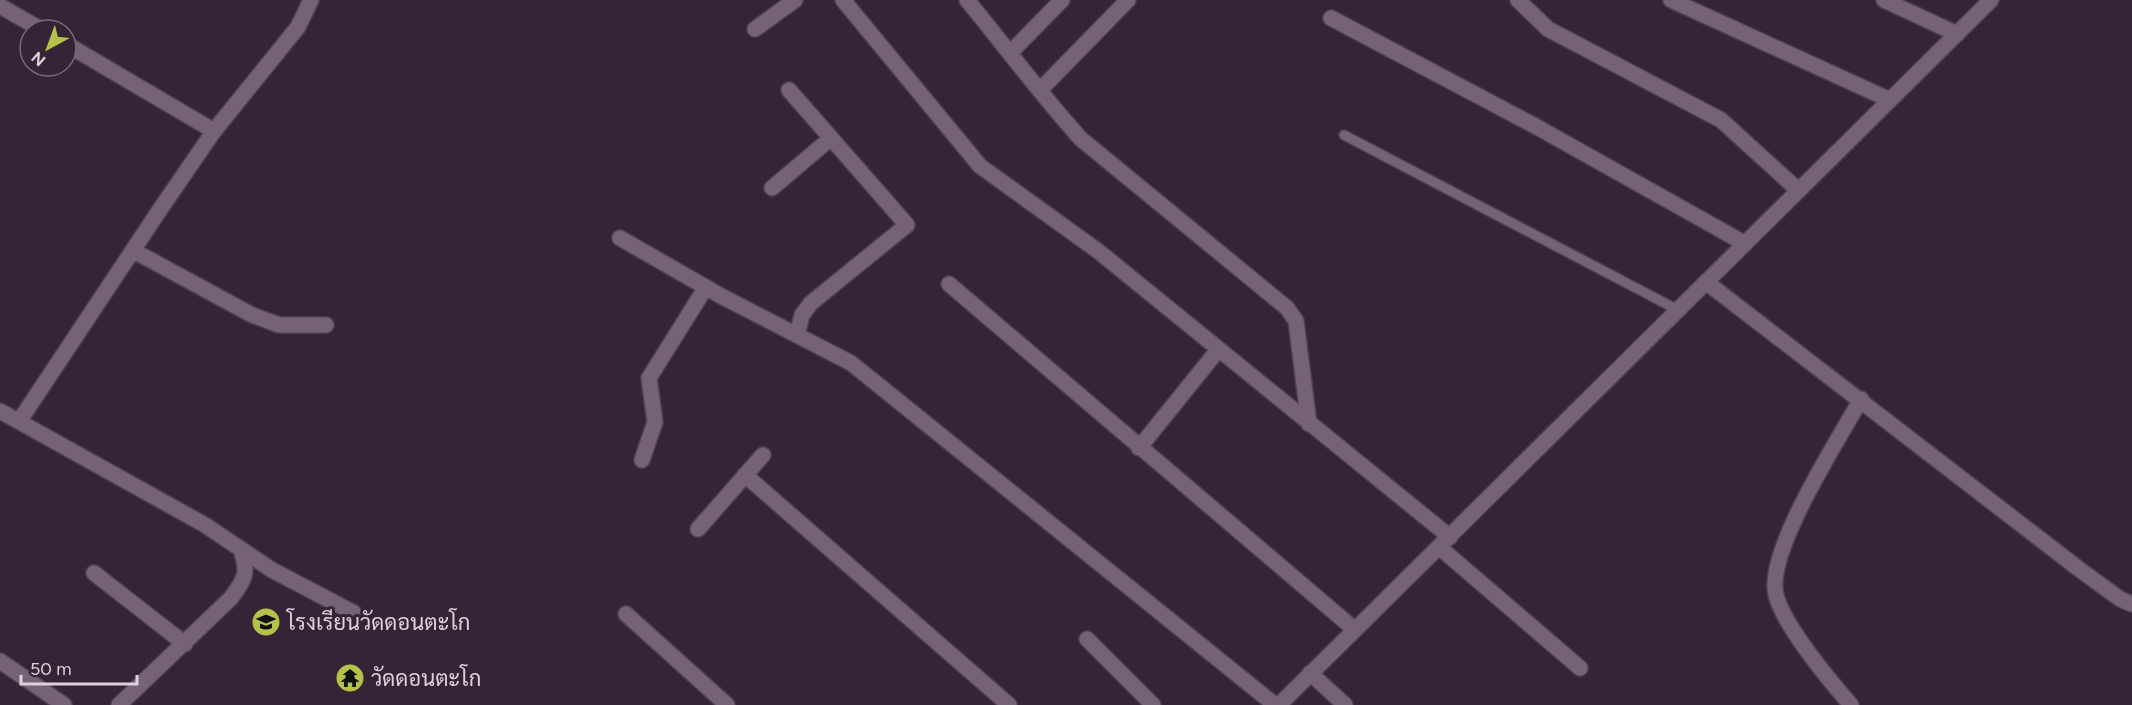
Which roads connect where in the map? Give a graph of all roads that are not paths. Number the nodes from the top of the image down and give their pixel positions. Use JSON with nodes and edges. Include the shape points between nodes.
{"nodes":[{"id":1,"x":311,"y":0,"type":"edge"},
{"id":2,"x":795,"y":0,"type":"edge"},
{"id":3,"x":843,"y":0,"type":"edge"},
{"id":4,"x":967,"y":0,"type":"edge"},
{"id":5,"x":1062,"y":0,"type":"edge"},
{"id":6,"x":1128,"y":0,"type":"edge"},
{"id":7,"x":1518,"y":0,"type":"edge"},
{"id":8,"x":1671,"y":0,"type":"edge"},
{"id":9,"x":1884,"y":0,"type":"edge"},
{"id":10,"x":1991,"y":0,"type":"edge"},
{"id":11,"x":0,"y":6,"type":"edge"},
{"id":12,"x":21,"y":18,"type":"edge"},
{"id":13,"x":1331,"y":18,"type":"dead end"},
{"id":14,"x":755,"y":29,"type":"dead end"},
{"id":15,"x":1958,"y":34,"type":"junction"},
{"id":16,"x":78,"y":51,"type":"edge"},
{"id":17,"x":1010,"y":52,"type":"junction"},
{"id":18,"x":789,"y":90,"type":"dead end"},
{"id":19,"x":1041,"y":90,"type":"junction"},
{"id":20,"x":1890,"y":100,"type":"junction"},
{"id":21,"x":214,"y":131,"type":"junction"},
{"id":22,"x":1344,"y":135,"type":"dead end"},
{"id":23,"x":831,"y":138,"type":"junction"},
{"id":24,"x":772,"y":188,"type":"dead end"},
{"id":25,"x":1798,"y":190,"type":"junction"},
{"id":26,"x":620,"y":238,"type":"dead end"},
{"id":27,"x":1744,"y":243,"type":"junction"},
{"id":28,"x":134,"y":251,"type":"junction"},
{"id":29,"x":1706,"y":282,"type":"junction"},
{"id":30,"x":949,"y":284,"type":"dead end"},
{"id":31,"x":706,"y":287,"type":"junction"},
{"id":32,"x":1678,"y":310,"type":"junction"},
{"id":33,"x":326,"y":325,"type":"dead end"},
{"id":34,"x":797,"y":335,"type":"junction"},
{"id":35,"x":1218,"y":350,"type":"junction"},
{"id":36,"x":1861,"y":399,"type":"junction"},
{"id":37,"x":0,"y":411,"type":"edge"},
{"id":38,"x":20,"y":420,"type":"junction"},
{"id":39,"x":1309,"y":424,"type":"junction"},
{"id":40,"x":1138,"y":448,"type":"junction"},
{"id":41,"x":764,"y":455,"type":"dead end"},
{"id":42,"x":642,"y":460,"type":"dead end"},
{"id":43,"x":745,"y":475,"type":"junction"},
{"id":44,"x":698,"y":529,"type":"dead end"},
{"id":45,"x":1444,"y":542,"type":"junction"},
{"id":46,"x":241,"y":550,"type":"junction"},
{"id":47,"x":94,"y":573,"type":"dead end"},
{"id":48,"x":2132,"y":604,"type":"edge"},
{"id":49,"x":354,"y":613,"type":"dead end"},
{"id":50,"x":626,"y":614,"type":"dead end"},
{"id":51,"x":1354,"y":629,"type":"junction"},
{"id":52,"x":1087,"y":639,"type":"dead end"},
{"id":53,"x":185,"y":644,"type":"junction"},
{"id":54,"x":0,"y":661,"type":"edge"},
{"id":55,"x":1580,"y":668,"type":"dead end"},
{"id":56,"x":1310,"y":673,"type":"junction"},
{"id":57,"x":64,"y":705,"type":"edge"},
{"id":58,"x":119,"y":705,"type":"edge"},
{"id":59,"x":727,"y":705,"type":"edge"},
{"id":60,"x":1009,"y":705,"type":"edge"},
{"id":61,"x":1153,"y":705,"type":"edge"},
{"id":62,"x":1277,"y":705,"type":"edge"},
{"id":63,"x":1344,"y":705,"type":"edge"},
{"id":64,"x":1851,"y":705,"type":"edge"}],
"edges":[{"from":1,"to":21,"type":"street","via":[[298,27]]},
{"from":2,"to":14,"type":"street"},
{"from":3,"to":35,"type":"street","via":[[980,166],[1098,251]]},
{"from":4,"to":17,"type":"street"},
{"from":5,"to":17,"type":"street"},
{"from":6,"to":19,"type":"street"},
{"from":7,"to":25,"type":"street","via":[[1548,29],[1721,120]]},
{"from":8,"to":20,"type":"street"},
{"from":9,"to":15,"type":"street"},
{"from":10,"to":15,"type":"street"},
{"from":11,"to":12,"type":"street"},
{"from":13,"to":27,"type":"street","via":[[1663,195]]},
{"from":15,"to":20,"type":"street"},
{"from":16,"to":21,"type":"street"},
{"from":17,"to":19,"type":"street"},
{"from":18,"to":23,"type":"street"},
{"from":19,"to":39,"type":"street","via":[[1081,138],[1287,308],[1296,321]]},
{"from":20,"to":25,"type":"street"},
{"from":21,"to":28,"type":"street"},
{"from":22,"to":32,"type":"lane"},
{"from":23,"to":24,"type":"street"},
{"from":23,"to":34,"type":"street","via":[[907,225],[811,303],[802,315]]},
{"from":25,"to":27,"type":"street"},
{"from":26,"to":31,"type":"street"},
{"from":27,"to":29,"type":"street"},
{"from":28,"to":33,"type":"street","via":[[252,315],[279,325]]},
{"from":28,"to":38,"type":"street"},
{"from":29,"to":32,"type":"street"},
{"from":29,"to":36,"type":"street"},
{"from":30,"to":40,"type":"street"},
{"from":31,"to":34,"type":"street"},
{"from":31,"to":42,"type":"street","via":[[649,378],[655,422]]},
{"from":32,"to":45,"type":"street"},
{"from":34,"to":62,"type":"street","via":[[851,363]]},
{"from":35,"to":39,"type":"street"},
{"from":35,"to":40,"type":"street"},
{"from":36,"to":48,"type":"street","via":[[2079,569]]},
{"from":36,"to":64,"type":"street","via":[[1791,525],[1776,573],[1776,595],[1794,631]]},
{"from":37,"to":38,"type":"street"},
{"from":38,"to":46,"type":"street","via":[[205,525]]},
{"from":39,"to":45,"type":"street"},
{"from":40,"to":51,"type":"street"},
{"from":41,"to":43,"type":"street"},
{"from":43,"to":44,"type":"street"},
{"from":43,"to":60,"type":"street"},
{"from":45,"to":51,"type":"street"},
{"from":45,"to":55,"type":"street"},
{"from":46,"to":49,"type":"street"},
{"from":46,"to":53,"type":"street","via":[[246,566],[243,582]]},
{"from":47,"to":53,"type":"street"},
{"from":50,"to":59,"type":"street"},
{"from":51,"to":56,"type":"street"},
{"from":52,"to":61,"type":"street"},
{"from":53,"to":58,"type":"street"},
{"from":54,"to":57,"type":"street"},
{"from":56,"to":62,"type":"street"},
{"from":56,"to":63,"type":"street"}]}
